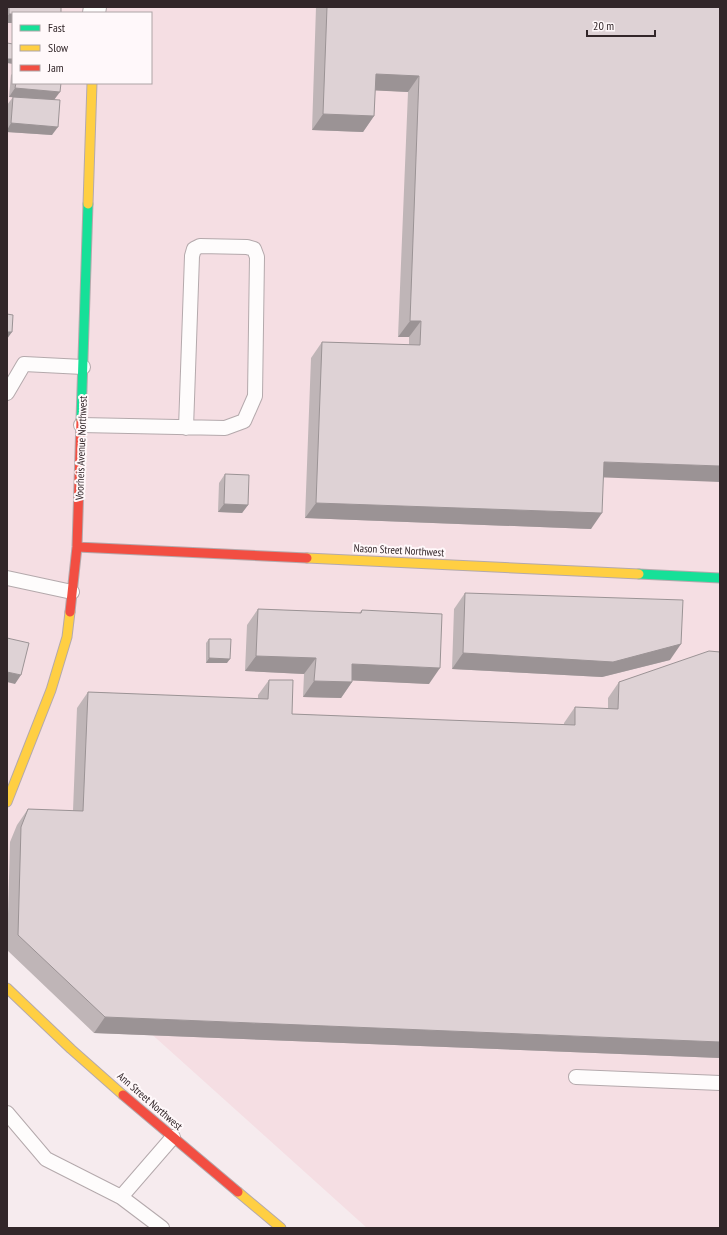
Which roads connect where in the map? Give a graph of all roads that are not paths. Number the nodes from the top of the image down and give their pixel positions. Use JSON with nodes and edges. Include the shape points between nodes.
{"nodes":[{"id":1,"x":92,"y":84,"type":"edge"},
{"id":2,"x":83,"y":367,"type":"junction"},
{"id":3,"x":7,"y":393,"type":"edge"},
{"id":4,"x":81,"y":426,"type":"junction"},
{"id":5,"x":186,"y":428,"type":"junction"},
{"id":6,"x":77,"y":546,"type":"junction"},
{"id":7,"x":7,"y":578,"type":"edge"},
{"id":8,"x":720,"y":578,"type":"edge"},
{"id":9,"x":72,"y":592,"type":"junction"},
{"id":10,"x":7,"y":802,"type":"edge"},
{"id":11,"x":7,"y":988,"type":"edge"},
{"id":12,"x":576,"y":1077,"type":"dead end"},
{"id":13,"x":720,"y":1083,"type":"edge"},
{"id":14,"x":7,"y":1113,"type":"edge"},
{"id":15,"x":173,"y":1137,"type":"junction"},
{"id":16,"x":121,"y":1197,"type":"junction"},
{"id":17,"x":162,"y":1228,"type":"edge"},
{"id":18,"x":281,"y":1228,"type":"edge"}],
"edges":[{"from":1,"to":2,"type":"street","name":"Voorheis Avenue Northwest"},
{"from":2,"to":3,"type":"lane","via":[[24,364]]},
{"from":2,"to":4,"type":"street","name":"Voorheis Avenue Northwest"},
{"from":4,"to":5,"type":"lane"},
{"from":4,"to":6,"type":"street","name":"Voorheis Avenue Northwest"},
{"from":5,"to":5,"type":"lane","via":[[225,428],[244,421],[255,396],[257,257],[254,249],[200,246],[194,249]]},
{"from":6,"to":8,"type":"street","name":"Nason Street Northwest"},
{"from":6,"to":9,"type":"street","name":"Voorheis Avenue Northwest"},
{"from":7,"to":9,"type":"lane"},
{"from":9,"to":10,"type":"street","name":"Voorheis Avenue Northwest","via":[[67,637],[51,690]]},
{"from":11,"to":15,"type":"street","name":"Ann Street Northwest","via":[[71,1049]]},
{"from":12,"to":13,"type":"lane"},
{"from":14,"to":16,"type":"lane","via":[[46,1159]]},
{"from":15,"to":16,"type":"lane"},
{"from":15,"to":18,"type":"street","name":"Ann Street Northwest"},
{"from":16,"to":17,"type":"lane"}]}
